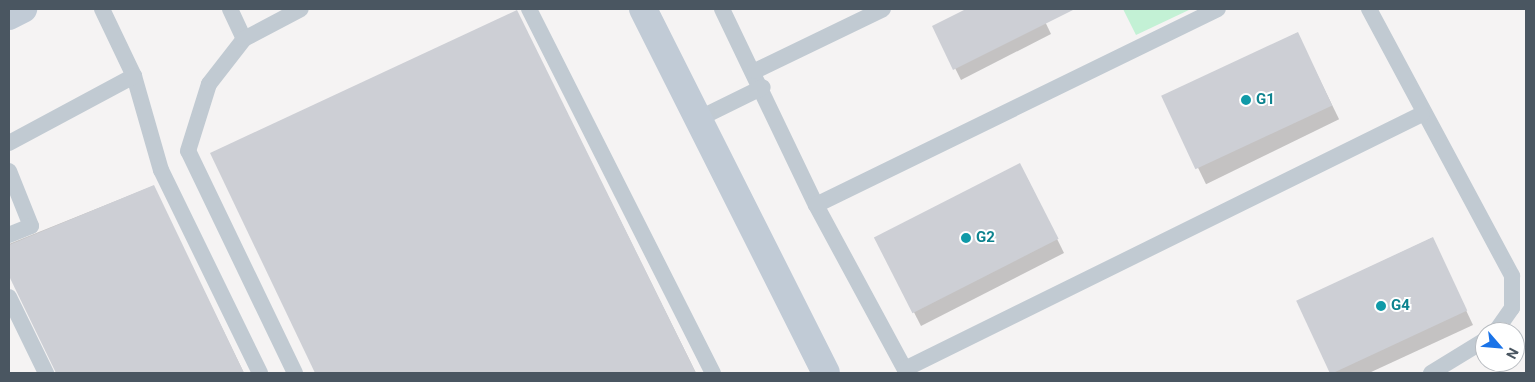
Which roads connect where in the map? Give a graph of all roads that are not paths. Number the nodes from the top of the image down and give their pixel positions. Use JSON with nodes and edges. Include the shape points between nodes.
{"nodes":[{"id":1,"x":24,"y":9,"type":"edge"},
{"id":2,"x":102,"y":9,"type":"edge"},
{"id":3,"x":230,"y":9,"type":"edge"},
{"id":4,"x":301,"y":9,"type":"edge"},
{"id":5,"x":529,"y":9,"type":"edge"},
{"id":6,"x":643,"y":9,"type":"edge"},
{"id":7,"x":722,"y":9,"type":"edge"},
{"id":8,"x":883,"y":9,"type":"edge"},
{"id":9,"x":1218,"y":9,"type":"edge"},
{"id":10,"x":1369,"y":9,"type":"edge"},
{"id":11,"x":9,"y":16,"type":"edge"},
{"id":12,"x":244,"y":39,"type":"junction"},
{"id":13,"x":755,"y":70,"type":"junction"},
{"id":14,"x":134,"y":76,"type":"junction"},
{"id":15,"x":763,"y":87,"type":"junction"},
{"id":16,"x":1422,"y":114,"type":"junction"},
{"id":17,"x":698,"y":120,"type":"junction"},
{"id":18,"x":9,"y":143,"type":"edge"},
{"id":19,"x":9,"y":171,"type":"edge"},
{"id":20,"x":816,"y":205,"type":"junction"},
{"id":21,"x":9,"y":236,"type":"edge"},
{"id":22,"x":9,"y":297,"type":"edge"},
{"id":23,"x":1502,"y":322,"type":"edge"},
{"id":24,"x":1475,"y":346,"type":"edge"},
{"id":25,"x":906,"y":371,"type":"edge"},
{"id":26,"x":46,"y":373,"type":"edge"},
{"id":27,"x":260,"y":373,"type":"edge"},
{"id":28,"x":295,"y":373,"type":"edge"},
{"id":29,"x":713,"y":373,"type":"edge"},
{"id":30,"x":826,"y":373,"type":"edge"},
{"id":31,"x":1431,"y":373,"type":"edge"}],
"edges":[{"from":1,"to":11,"type":"street"},
{"from":2,"to":14,"type":"lane"},
{"from":3,"to":12,"type":"lane"},
{"from":4,"to":12,"type":"lane"},
{"from":5,"to":29,"type":"lane"},
{"from":6,"to":17,"type":"street"},
{"from":7,"to":13,"type":"lane"},
{"from":8,"to":13,"type":"lane"},
{"from":9,"to":20,"type":"lane"},
{"from":10,"to":16,"type":"lane"},
{"from":12,"to":28,"type":"lane","via":[[209,84],[188,151]]},
{"from":13,"to":15,"type":"lane"},
{"from":14,"to":18,"type":"lane"},
{"from":14,"to":27,"type":"lane","via":[[162,170]]},
{"from":15,"to":17,"type":"lane"},
{"from":15,"to":20,"type":"lane"},
{"from":16,"to":23,"type":"lane","via":[[1512,276],[1512,308]]},
{"from":16,"to":25,"type":"lane"},
{"from":17,"to":30,"type":"street"},
{"from":19,"to":21,"type":"lane","via":[[31,226]]},
{"from":20,"to":25,"type":"lane"},
{"from":22,"to":26,"type":"lane"},
{"from":24,"to":31,"type":"lane"}]}
